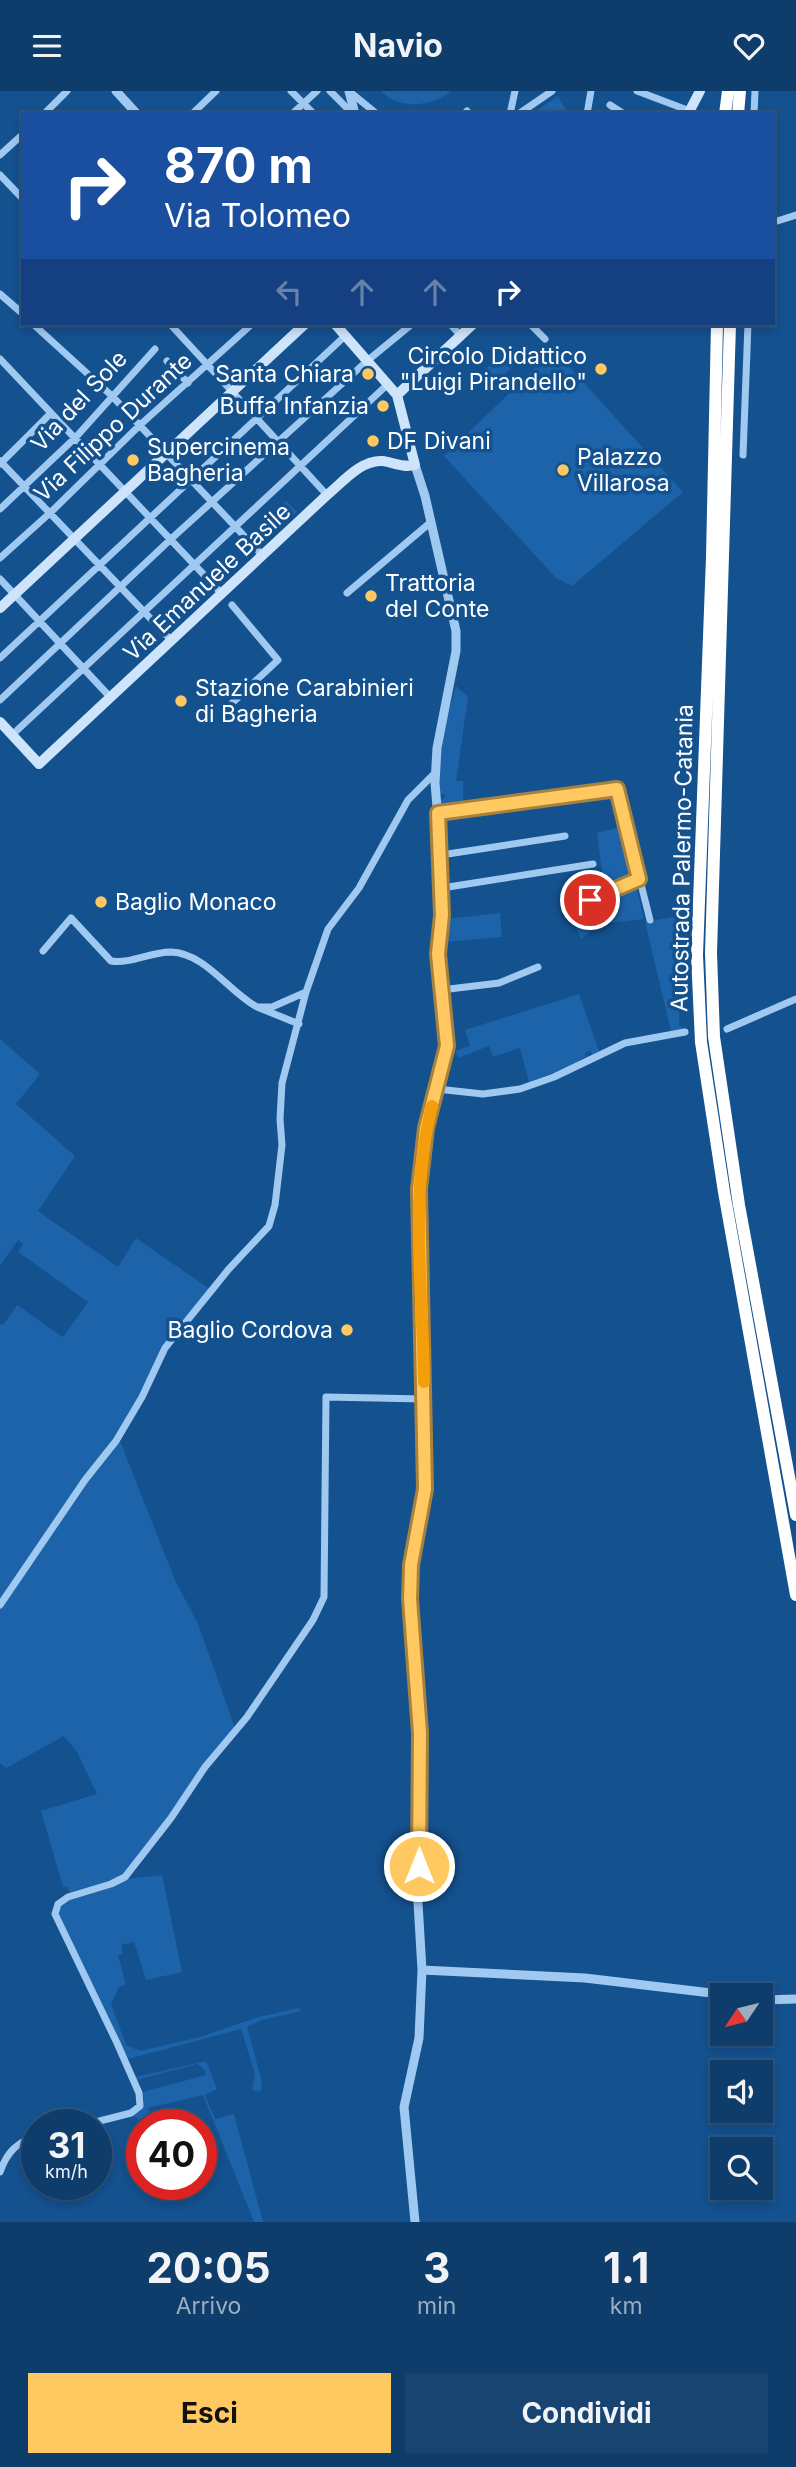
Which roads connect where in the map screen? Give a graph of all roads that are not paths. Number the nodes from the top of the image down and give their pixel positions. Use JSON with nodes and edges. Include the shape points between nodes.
{"nodes":[{"id":1,"x":67,"y":91,"type":"edge"},
{"id":2,"x":116,"y":91,"type":"edge"},
{"id":3,"x":216,"y":91,"type":"edge"},
{"id":4,"x":292,"y":91,"type":"edge"},
{"id":5,"x":317,"y":91,"type":"edge"},
{"id":6,"x":330,"y":91,"type":"edge"},
{"id":7,"x":515,"y":91,"type":"edge"},
{"id":8,"x":552,"y":91,"type":"edge"},
{"id":9,"x":591,"y":91,"type":"edge"},
{"id":10,"x":637,"y":91,"type":"edge"},
{"id":11,"x":700,"y":91,"type":"edge"},
{"id":12,"x":728,"y":91,"type":"edge"},
{"id":13,"x":740,"y":91,"type":"edge"},
{"id":14,"x":755,"y":91,"type":"edge"},
{"id":15,"x":349,"y":92,"type":"edge"},
{"id":16,"x":303,"y":103,"type":"junction"},
{"id":17,"x":513,"y":103,"type":"junction"},
{"id":18,"x":610,"y":105,"type":"dead end"},
{"id":19,"x":46,"y":112,"type":"edge"},
{"id":20,"x":135,"y":112,"type":"edge"},
{"id":21,"x":194,"y":112,"type":"edge"},
{"id":22,"x":294,"y":112,"type":"edge"},
{"id":23,"x":312,"y":112,"type":"edge"},
{"id":24,"x":352,"y":112,"type":"edge"},
{"id":25,"x":354,"y":112,"type":"edge"},
{"id":26,"x":374,"y":112,"type":"edge"},
{"id":27,"x":511,"y":112,"type":"edge"},
{"id":28,"x":520,"y":112,"type":"edge"},
{"id":29,"x":524,"y":112,"type":"edge"},
{"id":30,"x":587,"y":112,"type":"edge"},
{"id":31,"x":621,"y":112,"type":"edge"},
{"id":32,"x":689,"y":112,"type":"edge"},
{"id":33,"x":725,"y":112,"type":"edge"},
{"id":34,"x":738,"y":112,"type":"edge"},
{"id":35,"x":754,"y":112,"type":"edge"},
{"id":36,"x":21,"y":136,"type":"edge"},
{"id":37,"x":0,"y":155,"type":"edge"},
{"id":38,"x":0,"y":175,"type":"edge"},
{"id":39,"x":21,"y":197,"type":"edge"},
{"id":40,"x":796,"y":215,"type":"edge"},
{"id":41,"x":775,"y":222,"type":"edge"},
{"id":42,"x":0,"y":294,"type":"edge"},
{"id":43,"x":21,"y":312,"type":"edge"},
{"id":44,"x":35,"y":326,"type":"edge"},
{"id":45,"x":172,"y":326,"type":"edge"},
{"id":46,"x":250,"y":326,"type":"edge"},
{"id":47,"x":303,"y":326,"type":"edge"},
{"id":48,"x":337,"y":326,"type":"edge"},
{"id":49,"x":410,"y":326,"type":"edge"},
{"id":50,"x":452,"y":326,"type":"edge"},
{"id":51,"x":471,"y":326,"type":"edge"},
{"id":52,"x":532,"y":326,"type":"edge"},
{"id":53,"x":717,"y":326,"type":"edge"},
{"id":54,"x":730,"y":326,"type":"edge"},
{"id":55,"x":748,"y":326,"type":"edge"},
{"id":56,"x":345,"y":336,"type":"junction"},
{"id":57,"x":461,"y":336,"type":"junction"},
{"id":58,"x":545,"y":339,"type":"dead end"},
{"id":59,"x":155,"y":349,"type":"dead end"},
{"id":60,"x":0,"y":359,"type":"edge"},
{"id":61,"x":167,"y":361,"type":"dead end"},
{"id":62,"x":367,"y":361,"type":"junction"},
{"id":63,"x":207,"y":365,"type":"junction"},
{"id":64,"x":188,"y":383,"type":"junction"},
{"id":65,"x":388,"y":384,"type":"junction"},
{"id":66,"x":232,"y":392,"type":"junction"},
{"id":67,"x":397,"y":395,"type":"junction"},
{"id":68,"x":112,"y":396,"type":"junction"},
{"id":69,"x":51,"y":413,"type":"junction"},
{"id":70,"x":257,"y":418,"type":"junction"},
{"id":71,"x":140,"y":425,"type":"junction"},
{"id":72,"x":76,"y":437,"type":"junction"},
{"id":73,"x":278,"y":442,"type":"junction"},
{"id":74,"x":167,"y":453,"type":"junction"},
{"id":75,"x":743,"y":455,"type":"dead end"},
{"id":76,"x":0,"y":462,"type":"edge"},
{"id":77,"x":101,"y":464,"type":"junction"},
{"id":78,"x":415,"y":465,"type":"junction"},
{"id":79,"x":300,"y":466,"type":"junction"},
{"id":80,"x":192,"y":479,"type":"junction"},
{"id":81,"x":24,"y":486,"type":"junction"},
{"id":82,"x":125,"y":491,"type":"junction"},
{"id":83,"x":327,"y":495,"type":"junction"},
{"id":84,"x":213,"y":502,"type":"junction"},
{"id":85,"x":0,"y":509,"type":"edge"},
{"id":86,"x":51,"y":512,"type":"junction"},
{"id":87,"x":150,"y":517,"type":"junction"},
{"id":88,"x":431,"y":522,"type":"junction"},
{"id":89,"x":236,"y":527,"type":"junction"},
{"id":90,"x":75,"y":538,"type":"junction"},
{"id":91,"x":171,"y":539,"type":"junction"},
{"id":92,"x":263,"y":556,"type":"junction"},
{"id":93,"x":0,"y":558,"type":"edge"},
{"id":94,"x":99,"y":565,"type":"junction"},
{"id":95,"x":195,"y":565,"type":"junction"},
{"id":96,"x":0,"y":579,"type":"edge"},
{"id":97,"x":119,"y":587,"type":"junction"},
{"id":98,"x":347,"y":593,"type":"dead end"},
{"id":99,"x":14,"y":594,"type":"junction"},
{"id":100,"x":222,"y":594,"type":"junction"},
{"id":101,"x":232,"y":605,"type":"dead end"},
{"id":102,"x":0,"y":608,"type":"edge"},
{"id":103,"x":144,"y":612,"type":"junction"},
{"id":104,"x":40,"y":621,"type":"junction"},
{"id":105,"x":172,"y":641,"type":"junction"},
{"id":106,"x":61,"y":643,"type":"junction"},
{"id":107,"x":0,"y":658,"type":"edge"},
{"id":108,"x":84,"y":669,"type":"junction"},
{"id":109,"x":111,"y":698,"type":"junction"},
{"id":110,"x":0,"y":700,"type":"edge"},
{"id":111,"x":230,"y":705,"type":"dead end"},
{"id":112,"x":0,"y":722,"type":"edge"},
{"id":113,"x":12,"y":735,"type":"junction"},
{"id":114,"x":436,"y":772,"type":"junction"},
{"id":115,"x":438,"y":813,"type":"junction"},
{"id":116,"x":565,"y":836,"type":"dead end"},
{"id":117,"x":441,"y":855,"type":"junction"},
{"id":118,"x":593,"y":864,"type":"dead end"},
{"id":119,"x":639,"y":879,"type":"junction"},
{"id":120,"x":442,"y":888,"type":"junction"},
{"id":121,"x":565,"y":910,"type":"dead end"},
{"id":122,"x":650,"y":921,"type":"dead end"},
{"id":123,"x":43,"y":951,"type":"dead end"},
{"id":124,"x":538,"y":967,"type":"dead end"},
{"id":125,"x":441,"y":990,"type":"junction"},
{"id":126,"x":306,"y":992,"type":"junction"},
{"id":127,"x":796,"y":999,"type":"edge"},
{"id":128,"x":277,"y":1005,"type":"junction"},
{"id":129,"x":257,"y":1007,"type":"junction"},
{"id":130,"x":281,"y":1019,"type":"junction"},
{"id":131,"x":299,"y":1024,"type":"junction"},
{"id":132,"x":727,"y":1029,"type":"dead end"},
{"id":133,"x":685,"y":1032,"type":"dead end"},
{"id":134,"x":437,"y":1089,"type":"junction"},
{"id":135,"x":424,"y":1399,"type":"junction"},
{"id":136,"x":796,"y":1515,"type":"edge"},
{"id":137,"x":796,"y":1595,"type":"edge"},
{"id":138,"x":0,"y":1605,"type":"edge"},
{"id":139,"x":422,"y":1969,"type":"junction"},
{"id":140,"x":710,"y":1992,"type":"edge"},
{"id":141,"x":796,"y":1999,"type":"edge"},
{"id":142,"x":774,"y":2000,"type":"edge"},
{"id":143,"x":112,"y":2118,"type":"edge"},
{"id":144,"x":21,"y":2142,"type":"edge"},
{"id":145,"x":0,"y":2172,"type":"edge"},
{"id":146,"x":415,"y":2222,"type":"edge"}],
"edges":[{"from":1,"to":19,"type":"street"},
{"from":2,"to":20,"type":"street"},
{"from":3,"to":21,"type":"street"},
{"from":4,"to":16,"type":"street"},
{"from":5,"to":16,"type":"street"},
{"from":6,"to":24,"type":"street"},
{"from":7,"to":17,"type":"street"},
{"from":8,"to":29,"type":"street"},
{"from":9,"to":30,"type":"street"},
{"from":10,"to":32,"type":"street"},
{"from":11,"to":32,"type":"main road"},
{"from":12,"to":33,"type":"highway"},
{"from":13,"to":34,"type":"highway"},
{"from":14,"to":35,"type":"street"},
{"from":15,"to":25,"type":"street"},
{"from":15,"to":26,"type":"street"},
{"from":16,"to":22,"type":"street"},
{"from":16,"to":23,"type":"street"},
{"from":17,"to":27,"type":"street"},
{"from":17,"to":28,"type":"street"},
{"from":18,"to":31,"type":"street"},
{"from":36,"to":37,"type":"street"},
{"from":38,"to":39,"type":"street"},
{"from":40,"to":41,"type":"street"},
{"from":42,"to":43,"type":"street"},
{"from":44,"to":68,"type":"street"},
{"from":45,"to":63,"type":"street"},
{"from":46,"to":63,"type":"street","name":"Via Filippo Durante"},
{"from":47,"to":66,"type":"main road"},
{"from":48,"to":56,"type":"main road"},
{"from":49,"to":62,"type":"street"},
{"from":50,"to":57,"type":"street"},
{"from":51,"to":57,"type":"main road"},
{"from":52,"to":58,"type":"street"},
{"from":53,"to":137,"type":"highway","name":"Autostrada Palermo-Catania","via":[[697,955],[701,1042]]},
{"from":54,"to":136,"type":"highway","name":"Autostrada Palermo-Catania","via":[[711,953],[714,1037],[739,1206]]},
{"from":55,"to":75,"type":"street"},
{"from":56,"to":62,"type":"main road"},
{"from":56,"to":70,"type":"street"},
{"from":57,"to":67,"type":"main road"},
{"from":59,"to":68,"type":"street","name":"Via del Sole"},
{"from":60,"to":69,"type":"street"},
{"from":61,"to":64,"type":"street"},
{"from":62,"to":65,"type":"main road"},
{"from":62,"to":73,"type":"street"},
{"from":63,"to":64,"type":"street","name":"Via Filippo Durante"},
{"from":63,"to":66,"type":"street"},
{"from":64,"to":71,"type":"street","name":"Via Filippo Durante"},
{"from":65,"to":67,"type":"main road"},
{"from":65,"to":79,"type":"street"},
{"from":66,"to":70,"type":"street"},
{"from":66,"to":74,"type":"main road"},
{"from":67,"to":78,"type":"main road"},
{"from":68,"to":71,"type":"street"},
{"from":68,"to":72,"type":"street","name":"Via del Sole"},
{"from":69,"to":72,"type":"street"},
{"from":69,"to":76,"type":"street"},
{"from":70,"to":73,"type":"street"},
{"from":70,"to":80,"type":"street"},
{"from":71,"to":74,"type":"street"},
{"from":71,"to":77,"type":"street","name":"Via Filippo Durante"},
{"from":72,"to":77,"type":"street"},
{"from":72,"to":81,"type":"street","name":"Via del Sole"},
{"from":73,"to":79,"type":"street"},
{"from":73,"to":84,"type":"street"},
{"from":74,"to":80,"type":"street"},
{"from":74,"to":82,"type":"main road"},
{"from":76,"to":81,"type":"street"},
{"from":77,"to":82,"type":"street"},
{"from":77,"to":86,"type":"street","name":"Via Filippo Durante"},
{"from":78,"to":83,"type":"main road","name":"Via Emanuele Basile","via":[[368,463]]},
{"from":78,"to":88,"type":"street"},
{"from":79,"to":83,"type":"street"},
{"from":79,"to":89,"type":"street"},
{"from":80,"to":84,"type":"street"},
{"from":80,"to":87,"type":"street"},
{"from":81,"to":85,"type":"street","name":"Via del Sole"},
{"from":81,"to":86,"type":"street"},
{"from":82,"to":87,"type":"street"},
{"from":82,"to":90,"type":"main road"},
{"from":83,"to":92,"type":"main road","name":"Via Emanuele Basile"},
{"from":84,"to":89,"type":"street"},
{"from":84,"to":91,"type":"street"},
{"from":86,"to":90,"type":"street"},
{"from":86,"to":93,"type":"street","name":"Via Filippo Durante"},
{"from":87,"to":91,"type":"street"},
{"from":87,"to":94,"type":"street"},
{"from":88,"to":98,"type":"street"},
{"from":88,"to":114,"type":"street","via":[[456,631]]},
{"from":89,"to":92,"type":"street"},
{"from":89,"to":95,"type":"street"},
{"from":90,"to":94,"type":"street"},
{"from":90,"to":99,"type":"main road"},
{"from":91,"to":95,"type":"street"},
{"from":91,"to":97,"type":"street"},
{"from":92,"to":100,"type":"main road","name":"Via Emanuele Basile"},
{"from":94,"to":97,"type":"street"},
{"from":94,"to":104,"type":"street"},
{"from":95,"to":100,"type":"street"},
{"from":95,"to":103,"type":"street"},
{"from":96,"to":99,"type":"street"},
{"from":97,"to":103,"type":"street"},
{"from":97,"to":106,"type":"street"},
{"from":99,"to":102,"type":"main road"},
{"from":99,"to":104,"type":"street"},
{"from":100,"to":105,"type":"main road","name":"Via Emanuele Basile"},
{"from":101,"to":111,"type":"street","via":[[278,660]]},
{"from":103,"to":105,"type":"street"},
{"from":103,"to":108,"type":"street"},
{"from":104,"to":106,"type":"street"},
{"from":104,"to":107,"type":"street"},
{"from":105,"to":109,"type":"main road","name":"Via Emanuele Basile"},
{"from":106,"to":108,"type":"street"},
{"from":106,"to":110,"type":"street"},
{"from":108,"to":109,"type":"street"},
{"from":108,"to":113,"type":"street"},
{"from":109,"to":113,"type":"main road","name":"Via Emanuele Basile","via":[[39,764]]},
{"from":112,"to":113,"type":"main road"},
{"from":114,"to":115,"type":"street"},
{"from":114,"to":126,"type":"street","via":[[408,800],[359,888],[328,929]]},
{"from":115,"to":117,"type":"street"},
{"from":115,"to":119,"type":"street","via":[[617,789]]},
{"from":116,"to":117,"type":"street"},
{"from":117,"to":120,"type":"street"},
{"from":118,"to":120,"type":"street"},
{"from":119,"to":121,"type":"street"},
{"from":119,"to":122,"type":"street"},
{"from":120,"to":125,"type":"street"},
{"from":123,"to":129,"type":"street","via":[[71,918],[111,961],[173,952],[193,958]]},
{"from":124,"to":125,"type":"street","via":[[499,982]]},
{"from":125,"to":134,"type":"street","via":[[447,1046]]},
{"from":126,"to":128,"type":"street"},
{"from":126,"to":131,"type":"street"},
{"from":127,"to":132,"type":"street"},
{"from":128,"to":129,"type":"street"},
{"from":128,"to":130,"type":"street","via":[[275,1013]]},
{"from":129,"to":130,"type":"street"},
{"from":130,"to":131,"type":"street"},
{"from":131,"to":138,"type":"street","via":[[282,1083],[282,1145],[269,1226],[164,1348],[116,1441]]},
{"from":133,"to":134,"type":"street","via":[[625,1043],[520,1089],[483,1094]]},
{"from":134,"to":135,"type":"street","via":[[426,1128],[419,1189]]},
{"from":135,"to":139,"type":"street","via":[[425,1489],[411,1565],[410,1599],[420,1733],[417,1886]]},
{"from":135,"to":143,"type":"street","via":[[326,1397],[324,1597],[313,1620],[247,1717],[125,1877],[58,1904],[55,1915],[139,2093],[140,2106]]},
{"from":139,"to":140,"type":"street"},
{"from":139,"to":146,"type":"street","via":[[419,2038],[404,2107]]},
{"from":141,"to":142,"type":"street"},
{"from":144,"to":145,"type":"street"}]}
